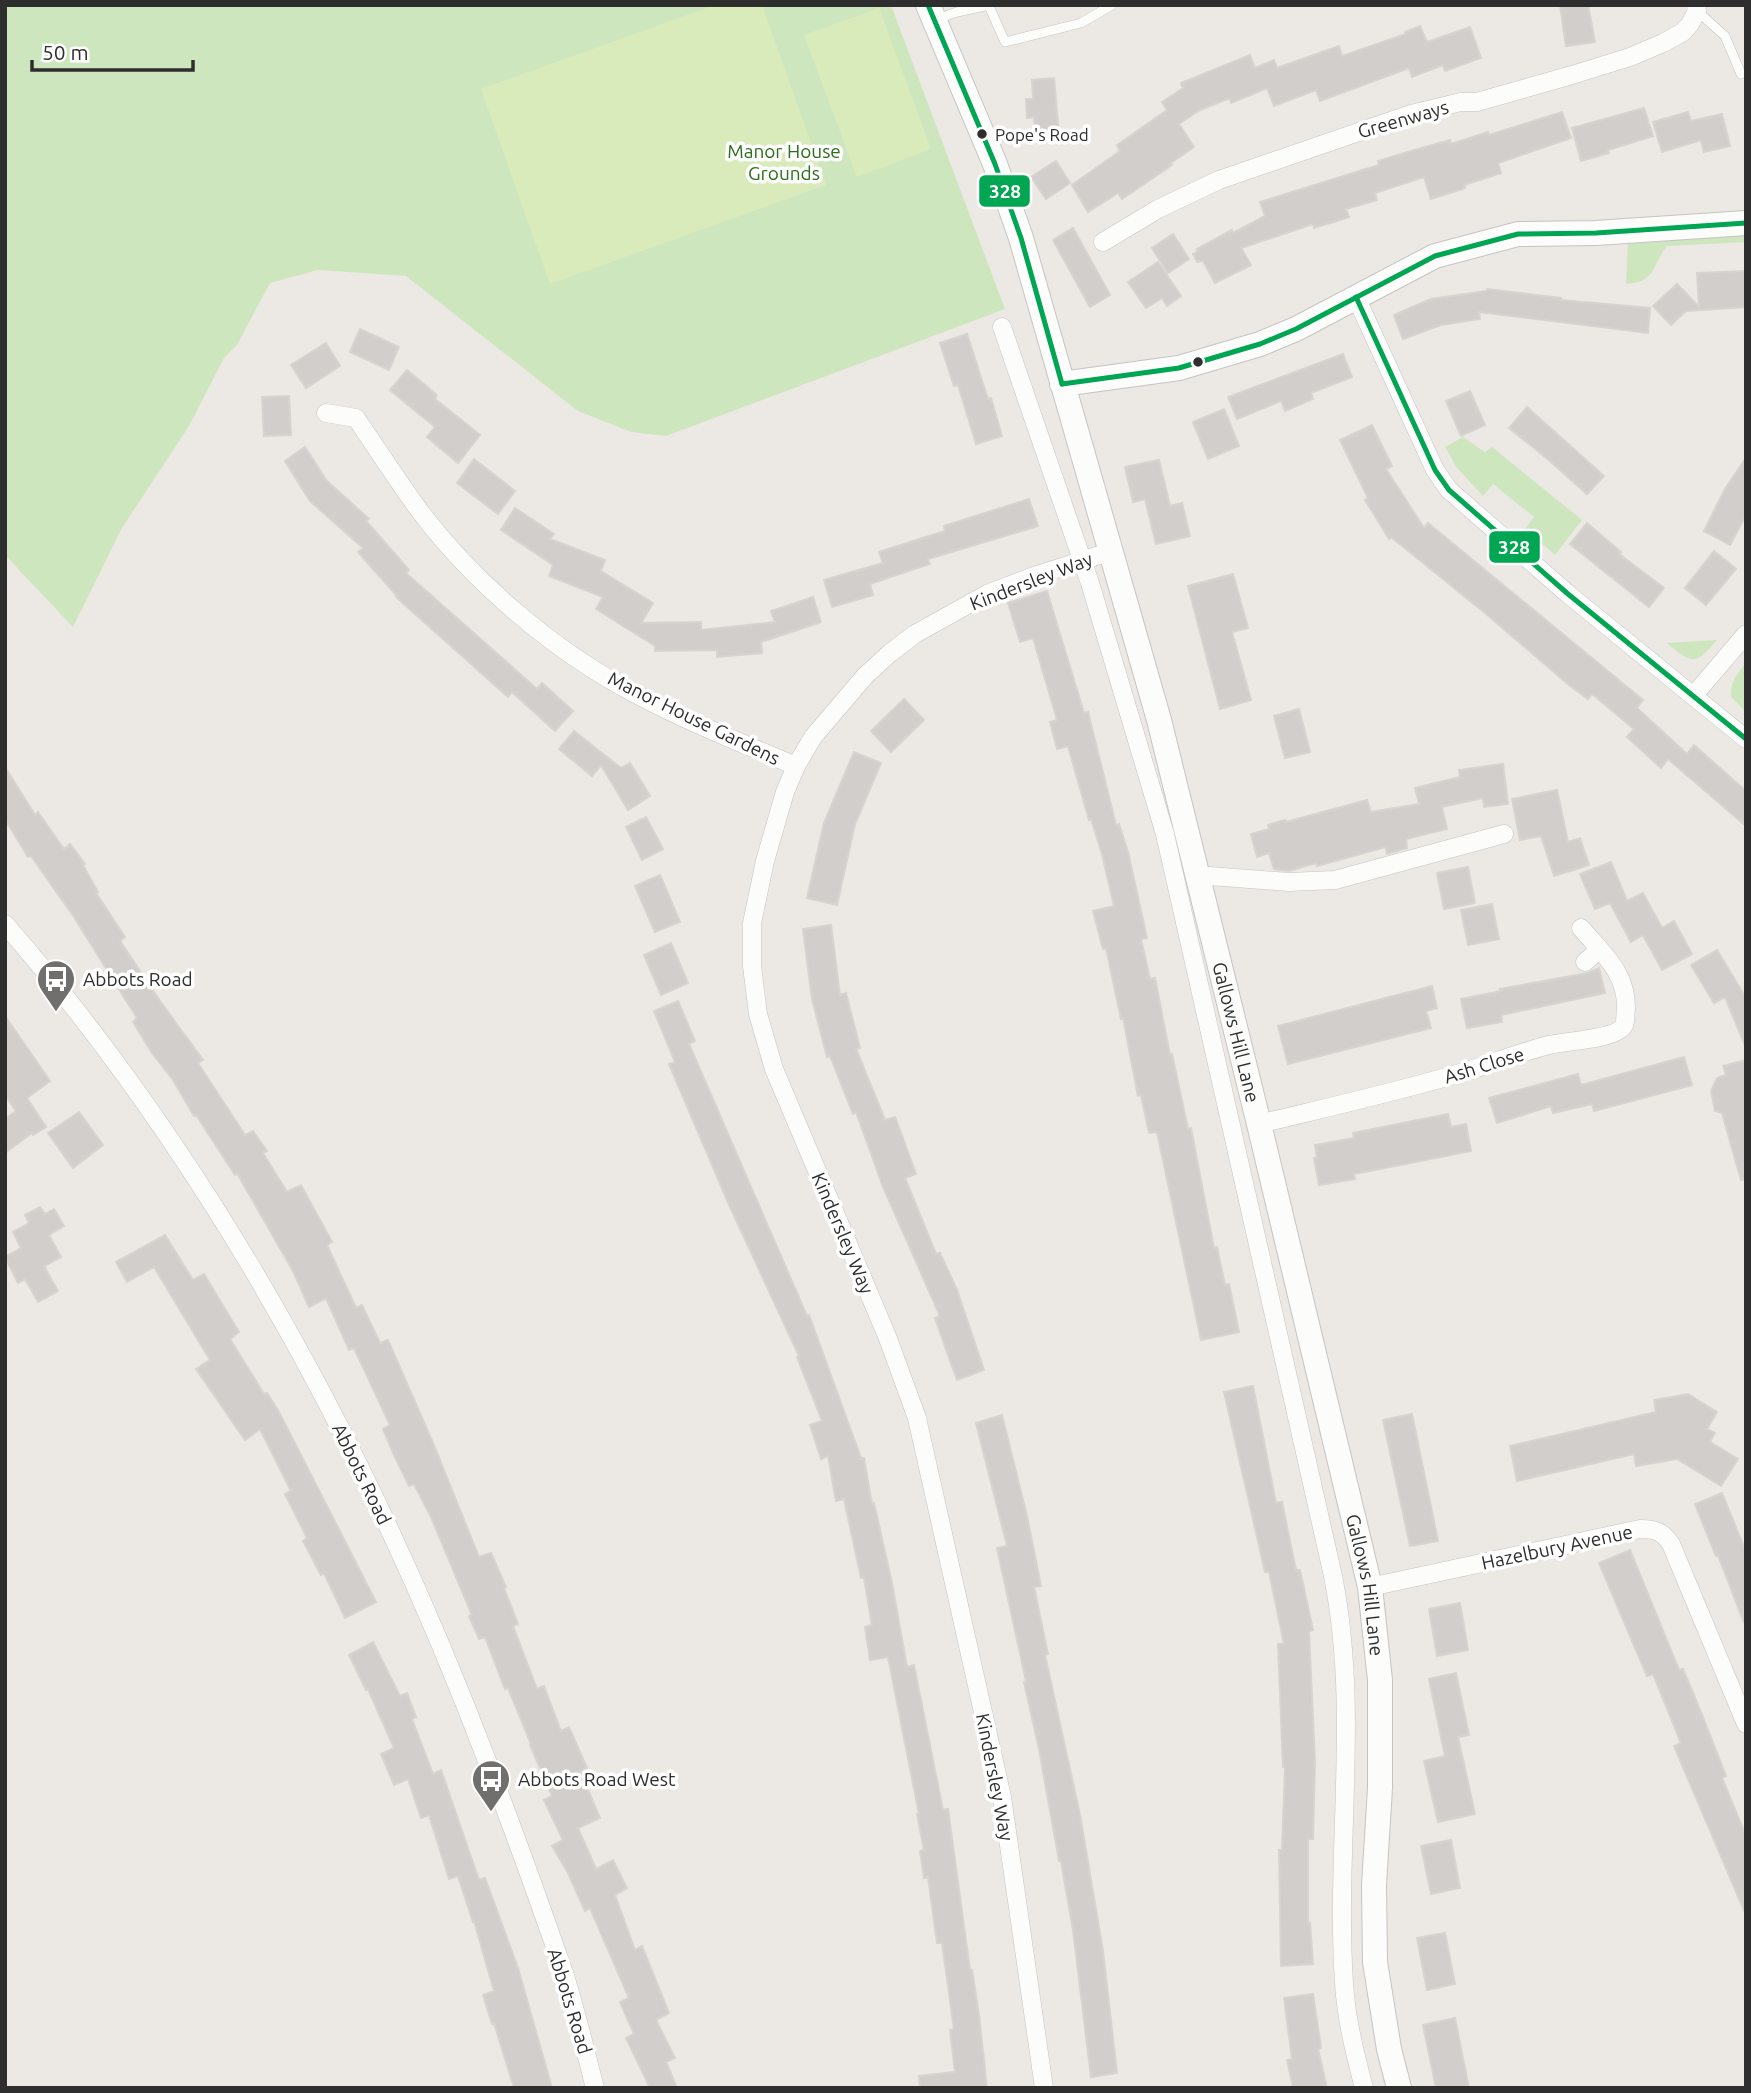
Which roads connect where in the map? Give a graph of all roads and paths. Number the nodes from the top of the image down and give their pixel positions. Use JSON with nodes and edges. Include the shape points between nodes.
{"nodes":[{"id":1,"x":1112,"y":5,"type":"edge"},
{"id":2,"x":989,"y":6,"type":"edge"},
{"id":3,"x":1697,"y":8,"type":"edge"},
{"id":4,"x":932,"y":13,"type":"edge"},
{"id":5,"x":1741,"y":74,"type":"dead end"},
{"id":6,"x":1746,"y":223,"type":"edge"},
{"id":7,"x":1103,"y":242,"type":"dead end"},
{"id":8,"x":1356,"y":297,"type":"junction"},
{"id":9,"x":1002,"y":327,"type":"dead end"},
{"id":10,"x":1062,"y":384,"type":"junction"},
{"id":11,"x":326,"y":413,"type":"dead end"},
{"id":12,"x":1109,"y":552,"type":"junction"},
{"id":13,"x":1082,"y":560,"type":"junction"},
{"id":14,"x":1746,"y":634,"type":"edge"},
{"id":15,"x":1694,"y":695,"type":"junction"},
{"id":16,"x":1746,"y":739,"type":"edge"},
{"id":17,"x":796,"y":766,"type":"junction"},
{"id":18,"x":1504,"y":834,"type":"dead end"},
{"id":19,"x":1200,"y":879,"type":"junction"},
{"id":20,"x":5,"y":924,"type":"edge"},
{"id":21,"x":1581,"y":928,"type":"dead end"},
{"id":22,"x":1599,"y":950,"type":"junction"},
{"id":23,"x":1585,"y":962,"type":"dead end"},
{"id":24,"x":1259,"y":1124,"type":"junction"},
{"id":25,"x":1314,"y":1349,"type":"junction"},
{"id":26,"x":1283,"y":1357,"type":"junction"},
{"id":27,"x":1370,"y":1587,"type":"junction"},
{"id":28,"x":1746,"y":1724,"type":"edge"},
{"id":29,"x":595,"y":2088,"type":"edge"},
{"id":30,"x":1044,"y":2088,"type":"edge"},
{"id":31,"x":1364,"y":2088,"type":"edge"},
{"id":32,"x":1399,"y":2088,"type":"edge"}],
"edges":[{"from":1,"to":2,"type":"lane","via":[[1081,23],[1005,43]]},
{"from":2,"to":4,"type":"lane"},
{"from":3,"to":5,"type":"lane","via":[[1725,36]]},
{"from":3,"to":7,"type":"street","name":"Greenways","via":[[1683,32],[1630,57],[1478,102],[1411,114],[1219,180]]},
{"from":4,"to":10,"type":"street","name":"Gallows Hill Lane","via":[[995,164]]},
{"from":6,"to":8,"type":"street","via":[[1518,234],[1435,256]]},
{"from":8,"to":10,"type":"street","via":[[1296,329],[1221,356],[1179,368]]},
{"from":8,"to":15,"type":"street","via":[[1441,481],[1568,594]]},
{"from":9,"to":13,"type":"street","name":"Gallows Hill Lane"},
{"from":10,"to":12,"type":"street","name":"Gallows Hill Lane"},
{"from":11,"to":17,"type":"street","name":"Manor House Gardens","via":[[356,418],[435,529],[474,573],[550,639],[631,692]]},
{"from":12,"to":13,"type":"street","name":"Kindersley Way"},
{"from":12,"to":19,"type":"street","name":"Gallows Hill Lane"},
{"from":13,"to":17,"type":"street","name":"Kindersley Way","via":[[987,594],[915,634],[838,706]]},
{"from":13,"to":26,"type":"street","name":"Gallows Hill Lane","via":[[1171,859]]},
{"from":14,"to":15,"type":"street"},
{"from":15,"to":16,"type":"street"},
{"from":17,"to":30,"type":"street","name":"Kindersley Way","via":[[765,861],[752,923],[758,1014],[774,1069],[917,1418],[1002,1797]]},
{"from":18,"to":19,"type":"street","via":[[1335,880]]},
{"from":19,"to":24,"type":"street","name":"Gallows Hill Lane"},
{"from":20,"to":29,"type":"street","name":"Abbots Road","via":[[129,1079],[231,1236],[350,1446],[466,1705],[565,1976]]},
{"from":21,"to":22,"type":"street","name":"Ash Close"},
{"from":22,"to":23,"type":"street"},
{"from":22,"to":24,"type":"street","name":"Ash Close","via":[[1617,970],[1626,994],[1624,1026],[1612,1035],[1553,1044],[1455,1075]]},
{"from":24,"to":25,"type":"street","name":"Gallows Hill Lane"},
{"from":25,"to":26,"type":"street"},
{"from":25,"to":27,"type":"street","name":"Gallows Hill Lane"},
{"from":26,"to":31,"type":"street","name":"Gallows Hill Lane","via":[[1341,1617],[1346,1671],[1344,1984]]},
{"from":27,"to":28,"type":"street","name":"Hazelbury Avenue","via":[[1640,1529],[1665,1534]]},
{"from":27,"to":32,"type":"street","name":"Gallows Hill Lane","via":[[1380,1680],[1375,1962]]}]}
